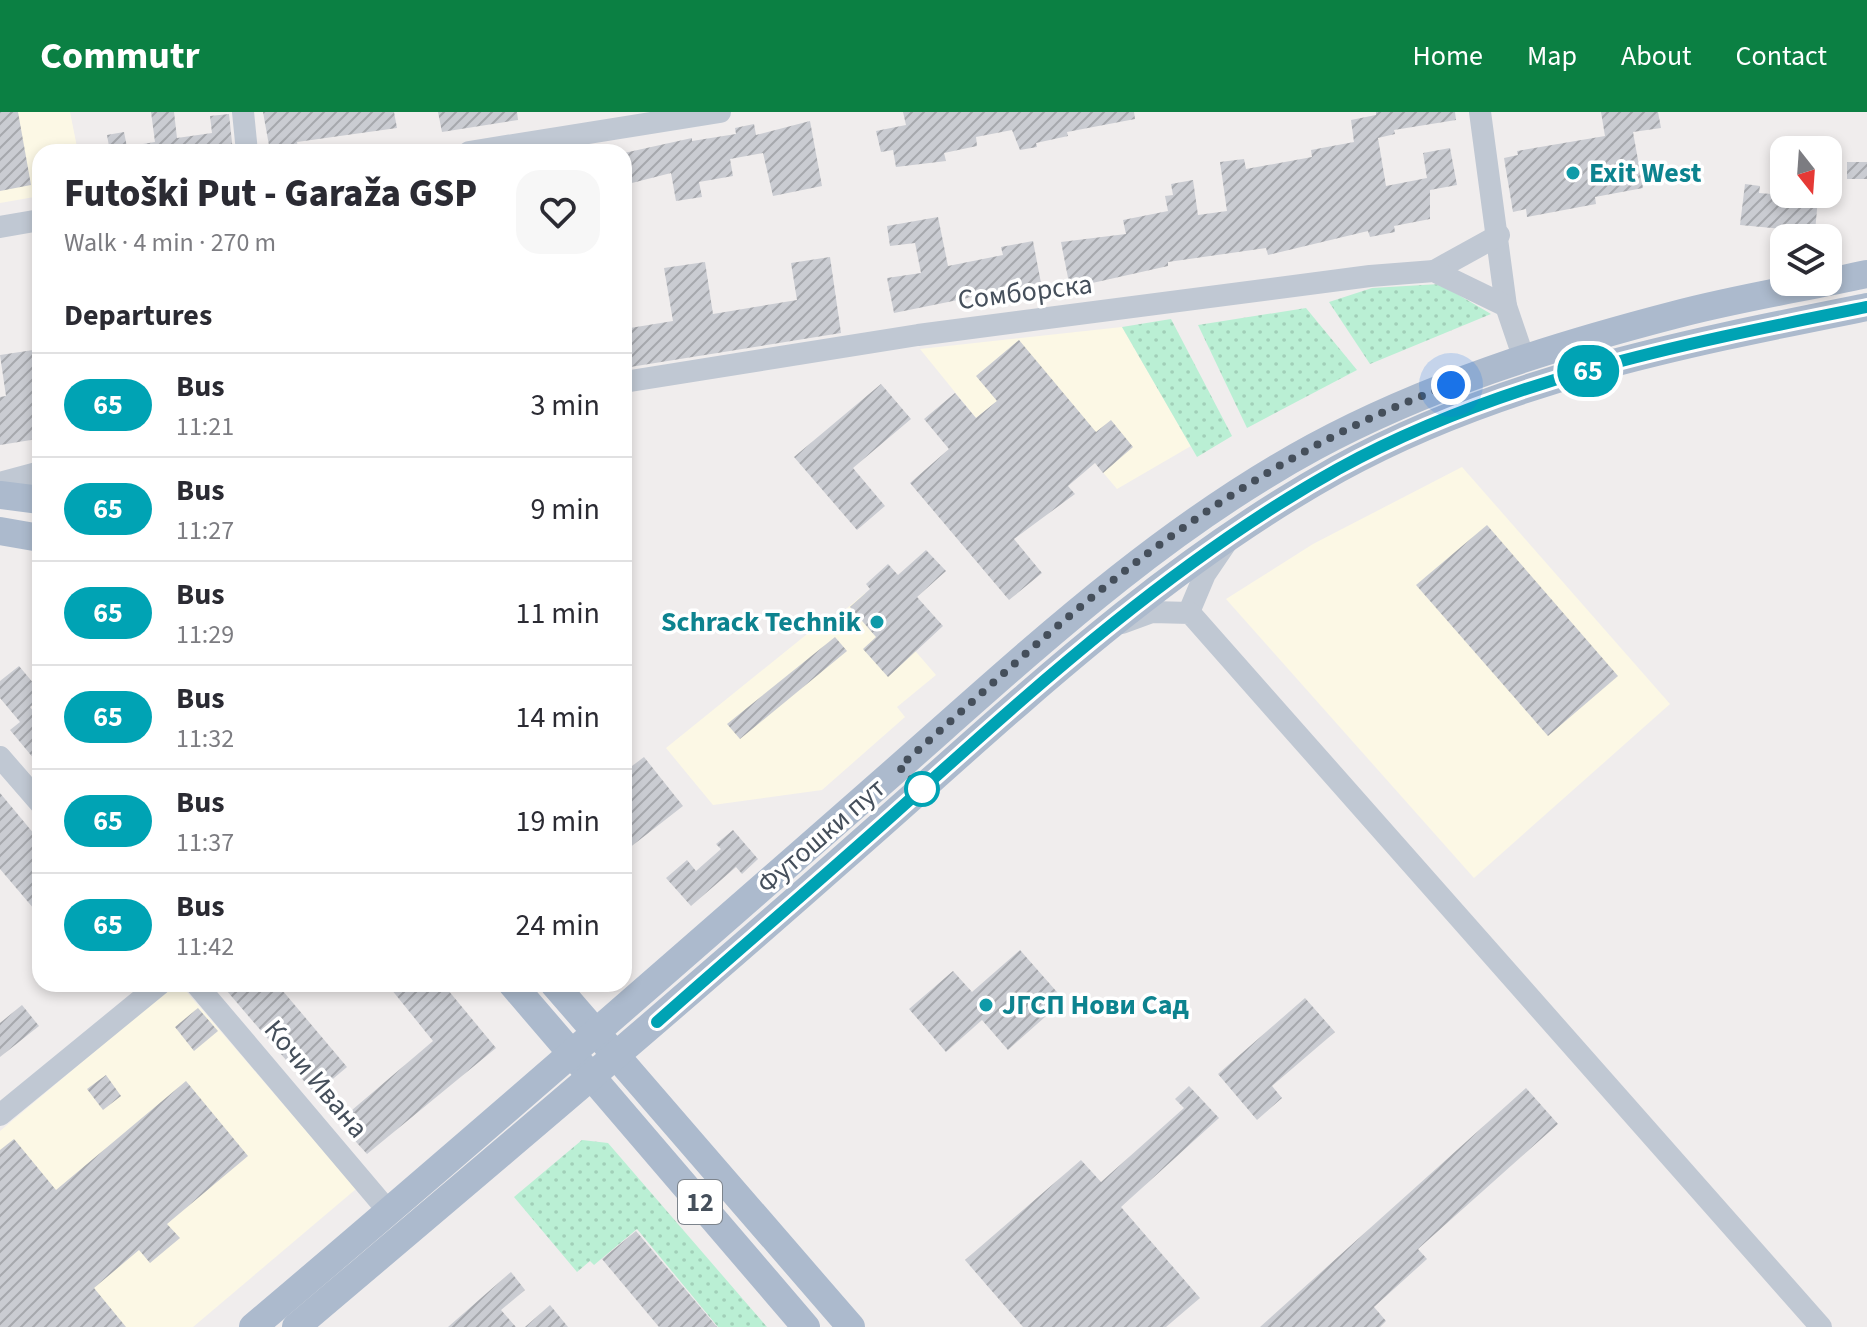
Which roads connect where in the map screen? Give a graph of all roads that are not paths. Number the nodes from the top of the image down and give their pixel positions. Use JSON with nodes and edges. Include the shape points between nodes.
{"nodes":[{"id":1,"x":243,"y":112,"type":"edge"},
{"id":2,"x":720,"y":112,"type":"edge"},
{"id":3,"x":1480,"y":112,"type":"edge"},
{"id":4,"x":246,"y":144,"type":"edge"},
{"id":5,"x":519,"y":144,"type":"edge"},
{"id":6,"x":32,"y":221,"type":"edge"},
{"id":7,"x":0,"y":227,"type":"edge"},
{"id":8,"x":1499,"y":235,"type":"junction"},
{"id":9,"x":1434,"y":271,"type":"junction"},
{"id":10,"x":1867,"y":274,"type":"edge"},
{"id":11,"x":1506,"y":306,"type":"junction"},
{"id":12,"x":1867,"y":307,"type":"edge"},
{"id":13,"x":1524,"y":359,"type":"junction"},
{"id":14,"x":632,"y":381,"type":"edge"},
{"id":15,"x":32,"y":474,"type":"edge"},
{"id":16,"x":0,"y":483,"type":"edge"},
{"id":17,"x":0,"y":495,"type":"edge"},
{"id":18,"x":32,"y":499,"type":"edge"},
{"id":19,"x":0,"y":531,"type":"edge"},
{"id":20,"x":1233,"y":533,"type":"junction"},
{"id":21,"x":32,"y":537,"type":"edge"},
{"id":22,"x":1189,"y":612,"type":"junction"},
{"id":23,"x":1108,"y":628,"type":"junction"},
{"id":24,"x":0,"y":757,"type":"edge"},
{"id":25,"x":32,"y":794,"type":"edge"},
{"id":26,"x":150,"y":992,"type":"edge"},
{"id":27,"x":203,"y":992,"type":"edge"},
{"id":28,"x":519,"y":992,"type":"edge"},
{"id":29,"x":561,"y":992,"type":"edge"},
{"id":30,"x":597,"y":1034,"type":"junction"},
{"id":31,"x":573,"y":1055,"type":"junction"},
{"id":32,"x":618,"y":1057,"type":"junction"},
{"id":33,"x":593,"y":1078,"type":"junction"},
{"id":34,"x":0,"y":1115,"type":"edge"},
{"id":35,"x":389,"y":1212,"type":"junction"},
{"id":36,"x":253,"y":1327,"type":"edge"},
{"id":37,"x":296,"y":1327,"type":"edge"},
{"id":38,"x":806,"y":1327,"type":"edge"},
{"id":39,"x":851,"y":1327,"type":"edge"},
{"id":40,"x":1821,"y":1327,"type":"edge"}],
"edges":[{"from":1,"to":4,"type":"street"},
{"from":2,"to":5,"type":"street"},
{"from":3,"to":8,"type":"street"},
{"from":6,"to":7,"type":"street"},
{"from":8,"to":9,"type":"street","name":"Сомборска"},
{"from":8,"to":11,"type":"street"},
{"from":9,"to":11,"type":"street"},
{"from":9,"to":14,"type":"street","name":"Сомборска","via":[[918,335]]},
{"from":10,"to":13,"type":"main road","name":"Футошки пут","via":[[1679,314]]},
{"from":11,"to":13,"type":"street"},
{"from":12,"to":20,"type":"main road","name":"Футошки пут","via":[[1696,341],[1533,388],[1340,468]]},
{"from":13,"to":30,"type":"main road","name":"Футошки пут","via":[[1392,408],[1190,522],[1090,598]]},
{"from":15,"to":16,"type":"street"},
{"from":17,"to":18,"type":"main road"},
{"from":19,"to":21,"type":"main road"},
{"from":20,"to":22,"type":"street","via":[[1205,574]]},
{"from":20,"to":23,"type":"main road","name":"Футошки пут"},
{"from":22,"to":23,"type":"street","via":[[1152,612]]},
{"from":22,"to":40,"type":"street"},
{"from":23,"to":32,"type":"main road","name":"Футошки пут"},
{"from":24,"to":25,"type":"street"},
{"from":26,"to":34,"type":"street"},
{"from":27,"to":35,"type":"street","name":"Кочи Ивана"},
{"from":28,"to":31,"type":"main road"},
{"from":29,"to":30,"type":"main road"},
{"from":30,"to":31,"type":"main road","name":"Футошки пут"},
{"from":30,"to":32,"type":"main road"},
{"from":31,"to":33,"type":"main road","number":"12"},
{"from":31,"to":35,"type":"main road"},
{"from":32,"to":33,"type":"main road"},
{"from":32,"to":39,"type":"main road","number":"12"},
{"from":33,"to":37,"type":"main road"},
{"from":33,"to":38,"type":"main road","number":"12"},
{"from":35,"to":36,"type":"main road"}]}
